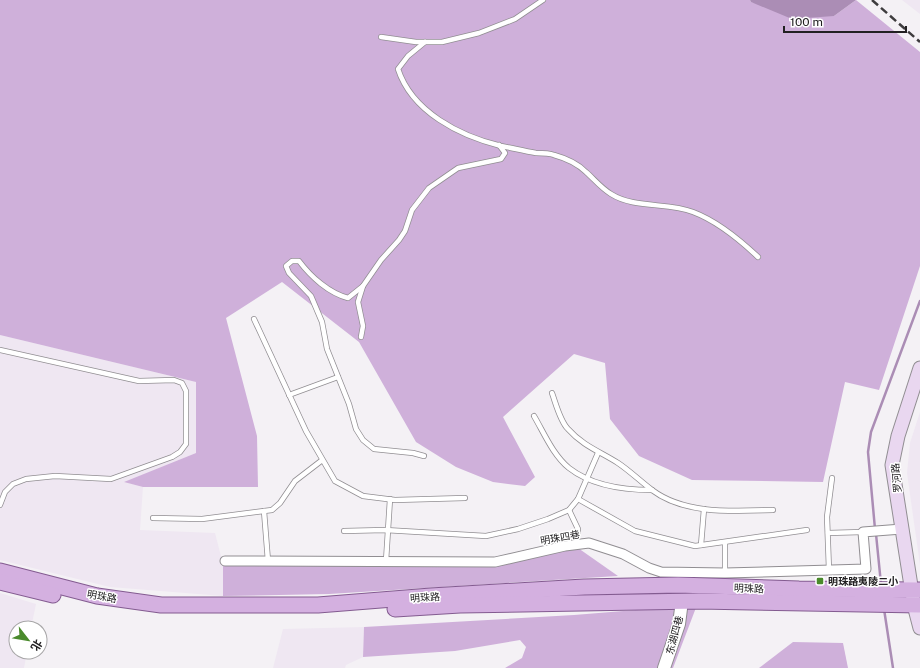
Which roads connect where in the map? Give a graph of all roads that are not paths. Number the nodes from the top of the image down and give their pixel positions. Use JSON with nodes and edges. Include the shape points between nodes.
{"nodes":[{"id":1,"x":543,"y":0,"type":"edge"},
{"id":2,"x":381,"y":37,"type":"dead end"},
{"id":3,"x":425,"y":42,"type":"junction"},
{"id":4,"x":499,"y":145,"type":"junction"},
{"id":5,"x":758,"y":257,"type":"dead end"},
{"id":6,"x":363,"y":286,"type":"junction"},
{"id":7,"x":254,"y":319,"type":"dead end"},
{"id":8,"x":361,"y":337,"type":"dead end"},
{"id":9,"x":0,"y":350,"type":"edge"},
{"id":10,"x":920,"y":368,"type":"edge"},
{"id":11,"x":338,"y":377,"type":"junction"},
{"id":12,"x":552,"y":393,"type":"dead end"},
{"id":13,"x":289,"y":395,"type":"junction"},
{"id":14,"x":534,"y":416,"type":"dead end"},
{"id":15,"x":598,"y":453,"type":"junction"},
{"id":16,"x":424,"y":456,"type":"dead end"},
{"id":17,"x":322,"y":460,"type":"junction"},
{"id":18,"x":587,"y":478,"type":"junction"},
{"id":19,"x":832,"y":478,"type":"dead end"},
{"id":20,"x":652,"y":490,"type":"junction"},
{"id":21,"x":465,"y":498,"type":"dead end"},
{"id":22,"x":390,"y":499,"type":"junction"},
{"id":23,"x":578,"y":499,"type":"junction"},
{"id":24,"x":0,"y":505,"type":"edge"},
{"id":25,"x":704,"y":509,"type":"junction"},
{"id":26,"x":569,"y":510,"type":"junction"},
{"id":27,"x":773,"y":510,"type":"dead end"},
{"id":28,"x":264,"y":511,"type":"junction"},
{"id":29,"x":153,"y":518,"type":"dead end"},
{"id":30,"x":902,"y":529,"type":"junction"},
{"id":31,"x":388,"y":530,"type":"junction"},
{"id":32,"x":806,"y":530,"type":"dead end"},
{"id":33,"x":344,"y":531,"type":"dead end"},
{"id":34,"x":863,"y":532,"type":"junction"},
{"id":35,"x":828,"y":533,"type":"junction"},
{"id":36,"x":725,"y":543,"type":"junction"},
{"id":37,"x":576,"y":545,"type":"junction"},
{"id":38,"x":701,"y":545,"type":"junction"},
{"id":39,"x":225,"y":561,"type":"dead end"},
{"id":40,"x":268,"y":561,"type":"junction"},
{"id":41,"x":386,"y":561,"type":"junction"},
{"id":42,"x":829,"y":570,"type":"junction"},
{"id":43,"x":0,"y":571,"type":"edge"},
{"id":44,"x":725,"y":573,"type":"junction"},
{"id":45,"x":0,"y":582,"type":"edge"},
{"id":46,"x":854,"y":597,"type":"junction"},
{"id":47,"x":917,"y":599,"type":"edge"},
{"id":48,"x":682,"y":601,"type":"junction"},
{"id":49,"x":920,"y":628,"type":"edge"},
{"id":50,"x":664,"y":668,"type":"edge"}],
"edges":[{"from":1,"to":3,"type":"lane","via":[[515,19],[479,33],[442,42]]},
{"from":2,"to":3,"type":"lane"},
{"from":3,"to":4,"type":"lane","via":[[408,56],[398,69],[402,80],[420,104],[445,124],[459,132]]},
{"from":4,"to":5,"type":"lane","via":[[553,154],[568,160],[585,170],[612,195],[693,212],[726,230]]},
{"from":4,"to":6,"type":"lane","via":[[505,153],[501,159],[458,168],[429,188],[412,210],[399,240]]},
{"from":6,"to":8,"type":"lane","via":[[358,302],[363,326]]},
{"from":6,"to":11,"type":"lane","via":[[348,298],[337,295],[298,262],[292,261],[286,266],[311,296],[322,322],[327,348]]},
{"from":7,"to":13,"type":"lane"},
{"from":9,"to":24,"type":"lane","via":[[139,381],[174,380],[182,383],[186,391],[186,444],[172,457],[112,479],[55,476],[26,479],[14,484],[5,492]]},
{"from":10,"to":30,"type":"main road","name":"罗河路","via":[[898,436],[892,466]]},
{"from":11,"to":13,"type":"lane"},
{"from":11,"to":16,"type":"lane","via":[[356,429],[363,440],[374,449]]},
{"from":12,"to":15,"type":"lane","via":[[567,428]]},
{"from":13,"to":17,"type":"lane"},
{"from":14,"to":18,"type":"lane","via":[[568,467]]},
{"from":15,"to":18,"type":"lane"},
{"from":15,"to":20,"type":"lane","via":[[617,462]]},
{"from":17,"to":22,"type":"lane","via":[[335,481],[347,488],[363,496]]},
{"from":17,"to":28,"type":"lane","via":[[295,481],[280,504],[272,510]]},
{"from":18,"to":20,"type":"lane","via":[[605,485]]},
{"from":18,"to":23,"type":"lane"},
{"from":19,"to":35,"type":"lane","via":[[827,517]]},
{"from":20,"to":25,"type":"lane","via":[[674,502]]},
{"from":21,"to":22,"type":"lane"},
{"from":22,"to":31,"type":"lane"},
{"from":23,"to":26,"type":"lane"},
{"from":23,"to":38,"type":"lane","via":[[634,531],[695,546]]},
{"from":25,"to":27,"type":"lane"},
{"from":25,"to":38,"type":"lane"},
{"from":26,"to":31,"type":"lane","via":[[536,523],[486,536]]},
{"from":26,"to":37,"type":"lane","via":[[578,529]]},
{"from":28,"to":29,"type":"lane","via":[[202,518]]},
{"from":28,"to":40,"type":"lane"},
{"from":30,"to":34,"type":"street"},
{"from":30,"to":47,"type":"main road","name":"罗河路"},
{"from":31,"to":33,"type":"lane"},
{"from":31,"to":41,"type":"lane"},
{"from":32,"to":36,"type":"lane"},
{"from":34,"to":35,"type":"lane"},
{"from":34,"to":42,"type":"street","name":"明珠四巷","via":[[866,569]]},
{"from":35,"to":42,"type":"lane"},
{"from":36,"to":38,"type":"lane"},
{"from":36,"to":44,"type":"lane"},
{"from":37,"to":41,"type":"street","name":"明珠四巷","via":[[496,562]]},
{"from":37,"to":44,"type":"street","name":"明珠四巷","via":[[589,543],[601,546],[661,572]]},
{"from":39,"to":40,"type":"street","name":"明珠四巷"},
{"from":40,"to":41,"type":"street","name":"明珠四巷"},
{"from":42,"to":44,"type":"street","name":"明珠四巷"},
{"from":43,"to":46,"type":"main road","name":"明珠路","via":[[97,596],[169,605],[318,605],[584,587],[678,585]]},
{"from":45,"to":48,"type":"main road","name":"明珠路","via":[[119,609],[178,616],[328,613],[460,605]]},
{"from":46,"to":47,"type":"main road"},
{"from":46,"to":48,"type":"main road","name":"明珠路"},
{"from":47,"to":49,"type":"main road","name":"罗河路"},
{"from":48,"to":50,"type":"street","name":"东湖四巷","via":[[679,624]]}]}
